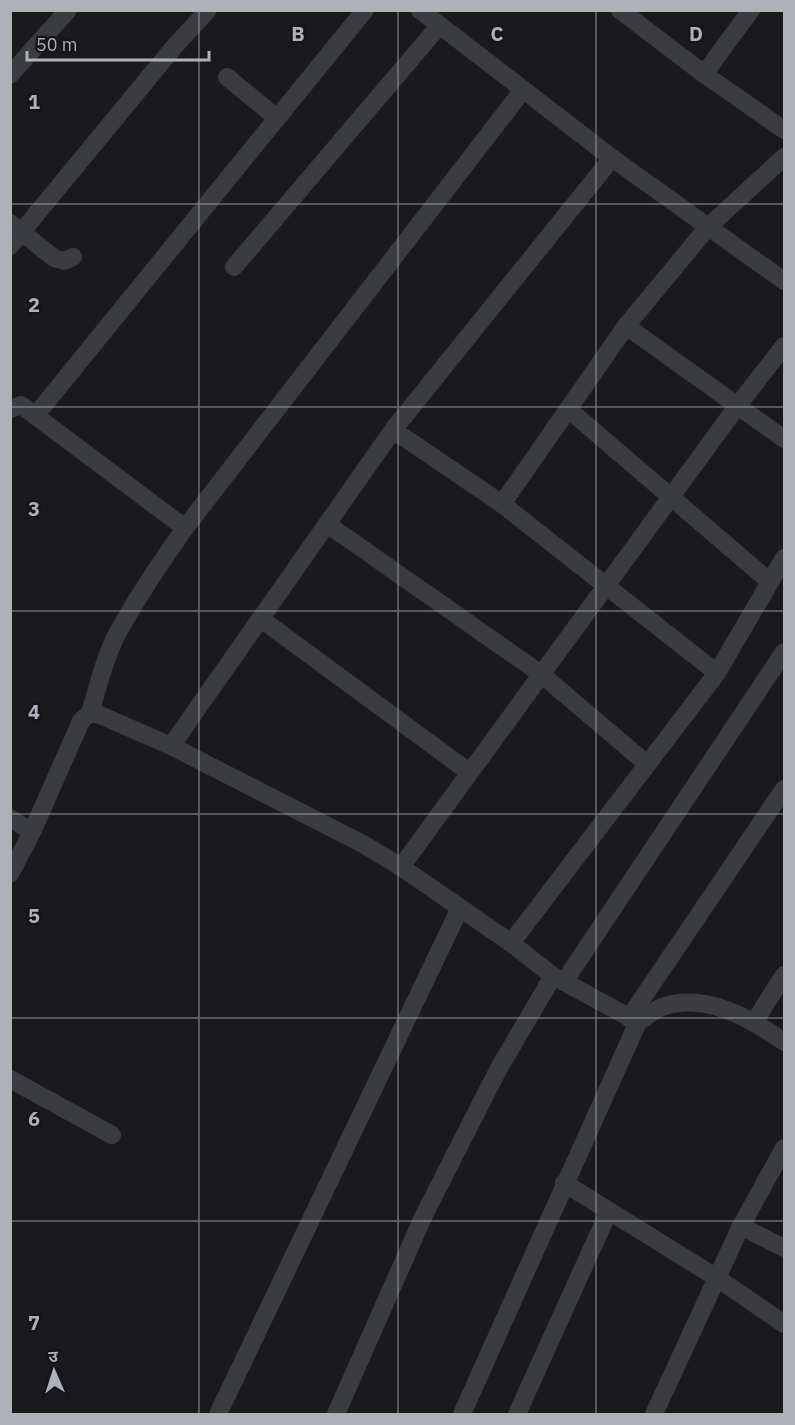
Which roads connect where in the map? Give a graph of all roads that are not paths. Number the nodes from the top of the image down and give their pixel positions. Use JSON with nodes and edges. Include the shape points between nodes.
{"nodes":[{"id":1,"x":68,"y":10,"type":"edge"},
{"id":2,"x":208,"y":10,"type":"edge"},
{"id":3,"x":365,"y":10,"type":"edge"},
{"id":4,"x":420,"y":10,"type":"edge"},
{"id":5,"x":620,"y":10,"type":"edge"},
{"id":6,"x":751,"y":10,"type":"edge"},
{"id":7,"x":439,"y":26,"type":"junction"},
{"id":8,"x":704,"y":74,"type":"junction"},
{"id":9,"x":10,"y":75,"type":"edge"},
{"id":10,"x":227,"y":77,"type":"dead end"},
{"id":11,"x":523,"y":90,"type":"junction"},
{"id":12,"x":277,"y":118,"type":"junction"},
{"id":13,"x":784,"y":130,"type":"edge"},
{"id":14,"x":612,"y":158,"type":"junction"},
{"id":15,"x":784,"y":158,"type":"edge"},
{"id":16,"x":708,"y":227,"type":"junction"},
{"id":17,"x":14,"y":234,"type":"edge"},
{"id":18,"x":73,"y":257,"type":"dead end"},
{"id":19,"x":234,"y":267,"type":"dead end"},
{"id":20,"x":784,"y":281,"type":"edge"},
{"id":21,"x":626,"y":326,"type":"junction"},
{"id":22,"x":784,"y":346,"type":"edge"},
{"id":23,"x":738,"y":405,"type":"junction"},
{"id":24,"x":10,"y":409,"type":"edge"},
{"id":25,"x":568,"y":409,"type":"junction"},
{"id":26,"x":35,"y":416,"type":"junction"},
{"id":27,"x":393,"y":430,"type":"junction"},
{"id":28,"x":784,"y":439,"type":"edge"},
{"id":29,"x":670,"y":497,"type":"junction"},
{"id":30,"x":502,"y":504,"type":"junction"},
{"id":31,"x":327,"y":524,"type":"junction"},
{"id":32,"x":185,"y":528,"type":"junction"},
{"id":33,"x":784,"y":558,"type":"edge"},
{"id":34,"x":769,"y":581,"type":"junction"},
{"id":35,"x":605,"y":586,"type":"junction"},
{"id":36,"x":261,"y":619,"type":"junction"},
{"id":37,"x":784,"y":652,"type":"edge"},
{"id":38,"x":717,"y":672,"type":"junction"},
{"id":39,"x":541,"y":674,"type":"junction"},
{"id":40,"x":90,"y":713,"type":"junction"},
{"id":41,"x":171,"y":746,"type":"junction"},
{"id":42,"x":647,"y":764,"type":"junction"},
{"id":43,"x":469,"y":772,"type":"junction"},
{"id":44,"x":784,"y":789,"type":"edge"},
{"id":45,"x":10,"y":818,"type":"edge"},
{"id":46,"x":32,"y":832,"type":"junction"},
{"id":47,"x":401,"y":867,"type":"junction"},
{"id":48,"x":10,"y":874,"type":"edge"},
{"id":49,"x":460,"y":908,"type":"junction"},
{"id":50,"x":511,"y":943,"type":"junction"},
{"id":51,"x":784,"y":975,"type":"edge"},
{"id":52,"x":559,"y":979,"type":"junction"},
{"id":53,"x":633,"y":1020,"type":"junction"},
{"id":54,"x":755,"y":1021,"type":"junction"},
{"id":55,"x":784,"y":1042,"type":"edge"},
{"id":56,"x":10,"y":1078,"type":"edge"},
{"id":57,"x":112,"y":1135,"type":"dead end"},
{"id":58,"x":784,"y":1148,"type":"edge"},
{"id":59,"x":564,"y":1183,"type":"junction"},
{"id":60,"x":609,"y":1211,"type":"junction"},
{"id":61,"x":741,"y":1226,"type":"junction"},
{"id":62,"x":784,"y":1248,"type":"edge"},
{"id":63,"x":717,"y":1278,"type":"junction"},
{"id":64,"x":784,"y":1324,"type":"edge"},
{"id":65,"x":218,"y":1414,"type":"edge"},
{"id":66,"x":336,"y":1414,"type":"edge"},
{"id":67,"x":462,"y":1414,"type":"edge"},
{"id":68,"x":517,"y":1414,"type":"edge"},
{"id":69,"x":654,"y":1414,"type":"edge"}],
"edges":[{"from":1,"to":9,"type":"street"},
{"from":2,"to":17,"type":"street"},
{"from":3,"to":12,"type":"street"},
{"from":4,"to":7,"type":"street"},
{"from":5,"to":8,"type":"street"},
{"from":6,"to":8,"type":"street"},
{"from":7,"to":11,"type":"street"},
{"from":7,"to":19,"type":"street"},
{"from":8,"to":13,"type":"street"},
{"from":10,"to":12,"type":"street"},
{"from":11,"to":14,"type":"street"},
{"from":11,"to":32,"type":"street"},
{"from":12,"to":26,"type":"street"},
{"from":14,"to":16,"type":"street"},
{"from":14,"to":27,"type":"street"},
{"from":15,"to":16,"type":"street"},
{"from":16,"to":20,"type":"street"},
{"from":16,"to":21,"type":"street"},
{"from":17,"to":18,"type":"street","via":[[54,258],[63,261]]},
{"from":21,"to":23,"type":"street"},
{"from":21,"to":25,"type":"street"},
{"from":22,"to":23,"type":"street"},
{"from":23,"to":28,"type":"street"},
{"from":23,"to":29,"type":"street"},
{"from":24,"to":26,"type":"street","via":[[21,405]]},
{"from":25,"to":29,"type":"street"},
{"from":25,"to":30,"type":"street"},
{"from":26,"to":32,"type":"street"},
{"from":27,"to":30,"type":"street"},
{"from":27,"to":31,"type":"street"},
{"from":29,"to":34,"type":"street"},
{"from":29,"to":35,"type":"street"},
{"from":30,"to":35,"type":"street"},
{"from":31,"to":36,"type":"street"},
{"from":31,"to":39,"type":"street"},
{"from":32,"to":40,"type":"street","via":[[117,636]]},
{"from":33,"to":34,"type":"street"},
{"from":34,"to":38,"type":"street"},
{"from":35,"to":38,"type":"street"},
{"from":35,"to":39,"type":"street"},
{"from":36,"to":41,"type":"street"},
{"from":36,"to":43,"type":"street"},
{"from":37,"to":52,"type":"street"},
{"from":38,"to":42,"type":"street"},
{"from":39,"to":42,"type":"street"},
{"from":39,"to":43,"type":"street"},
{"from":40,"to":41,"type":"street"},
{"from":40,"to":46,"type":"street","via":[[75,732]]},
{"from":41,"to":47,"type":"street","via":[[330,826]]},
{"from":42,"to":50,"type":"street"},
{"from":43,"to":47,"type":"street"},
{"from":44,"to":53,"type":"street"},
{"from":45,"to":46,"type":"street"},
{"from":46,"to":48,"type":"street"},
{"from":47,"to":49,"type":"street"},
{"from":49,"to":50,"type":"street"},
{"from":49,"to":65,"type":"street"},
{"from":50,"to":52,"type":"street"},
{"from":51,"to":54,"type":"street"},
{"from":52,"to":53,"type":"street"},
{"from":52,"to":66,"type":"street","via":[[498,1070],[424,1215]]},
{"from":53,"to":54,"type":"street","via":[[661,1007],[690,1002]]},
{"from":53,"to":59,"type":"street"},
{"from":54,"to":55,"type":"street"},
{"from":56,"to":57,"type":"street"},
{"from":58,"to":61,"type":"street"},
{"from":59,"to":60,"type":"street"},
{"from":59,"to":67,"type":"street"},
{"from":60,"to":63,"type":"street"},
{"from":60,"to":68,"type":"street"},
{"from":61,"to":62,"type":"street"},
{"from":61,"to":63,"type":"street"},
{"from":63,"to":64,"type":"street"},
{"from":63,"to":69,"type":"street"}]}
